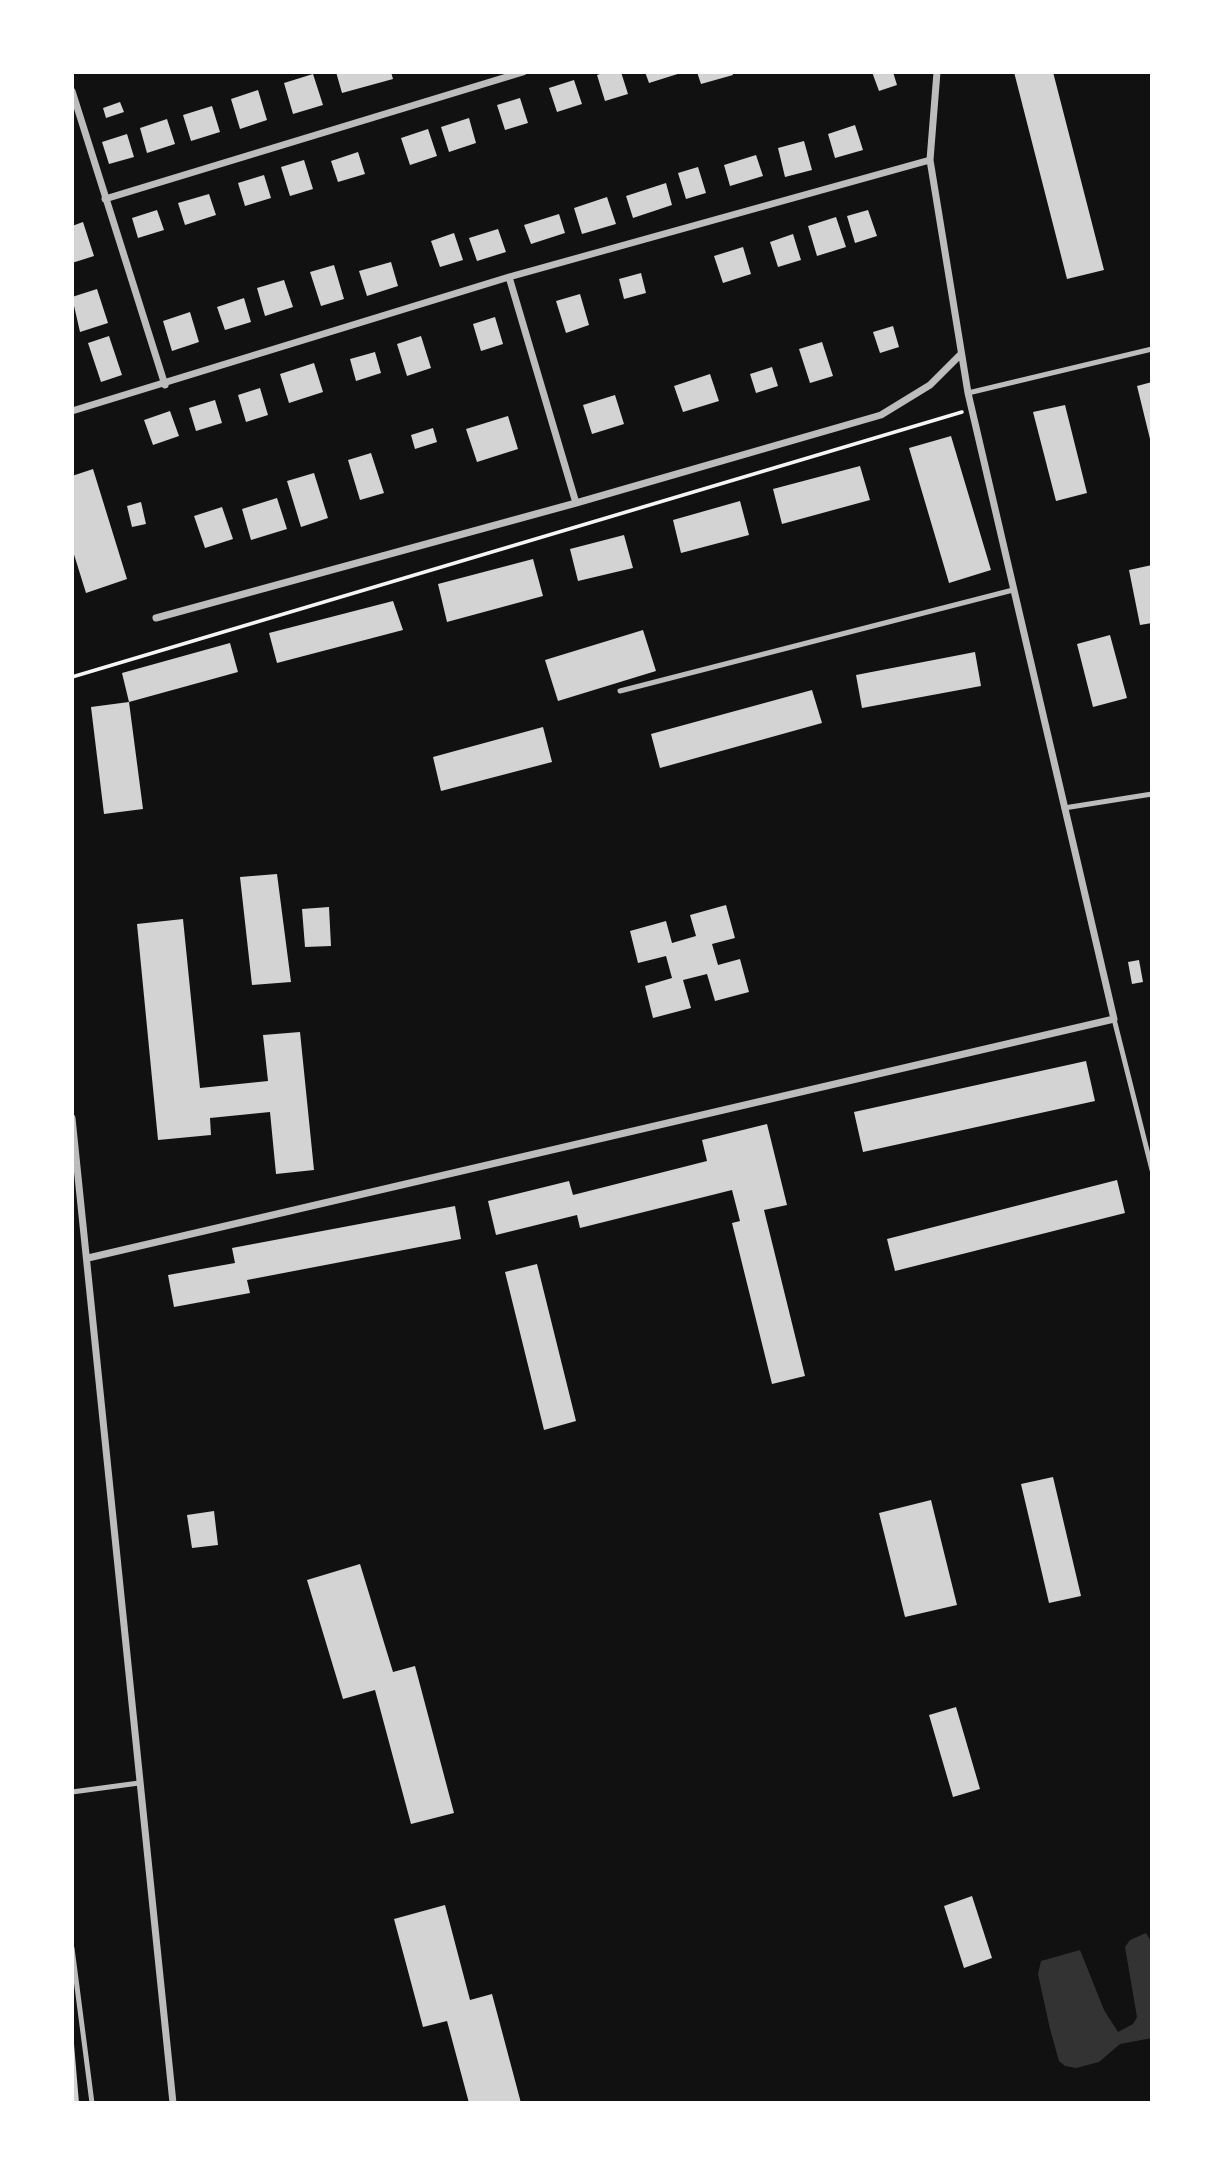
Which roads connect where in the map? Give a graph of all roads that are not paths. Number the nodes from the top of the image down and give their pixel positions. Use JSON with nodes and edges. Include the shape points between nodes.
{"nodes":[{"id":1,"x":523,"y":72,"type":"edge"},
{"id":2,"x":937,"y":72,"type":"edge"},
{"id":3,"x":72,"y":91,"type":"edge"},
{"id":4,"x":930,"y":160,"type":"junction"},
{"id":5,"x":105,"y":199,"type":"junction"},
{"id":6,"x":509,"y":278,"type":"junction"},
{"id":7,"x":1152,"y":349,"type":"edge"},
{"id":8,"x":961,"y":354,"type":"junction"},
{"id":9,"x":165,"y":385,"type":"junction"},
{"id":10,"x":968,"y":393,"type":"junction"},
{"id":11,"x":72,"y":411,"type":"edge"},
{"id":12,"x":576,"y":503,"type":"junction"},
{"id":13,"x":1013,"y":590,"type":"junction"},
{"id":14,"x":156,"y":618,"type":"dead end"},
{"id":15,"x":620,"y":691,"type":"dead end"},
{"id":16,"x":1152,"y":794,"type":"edge"},
{"id":17,"x":1064,"y":808,"type":"junction"},
{"id":18,"x":1114,"y":1019,"type":"junction"},
{"id":19,"x":72,"y":1118,"type":"edge"},
{"id":20,"x":1152,"y":1170,"type":"edge"},
{"id":21,"x":88,"y":1258,"type":"junction"},
{"id":22,"x":139,"y":1783,"type":"junction"},
{"id":23,"x":72,"y":1792,"type":"edge"},
{"id":24,"x":72,"y":1948,"type":"edge"},
{"id":25,"x":73,"y":1967,"type":"edge"},
{"id":26,"x":92,"y":2103,"type":"edge"},
{"id":27,"x":173,"y":2103,"type":"edge"}],
"edges":[{"from":1,"to":5,"type":"street"},
{"from":2,"to":4,"type":"street"},
{"from":3,"to":5,"type":"street"},
{"from":4,"to":6,"type":"street"},
{"from":4,"to":8,"type":"street"},
{"from":5,"to":9,"type":"street"},
{"from":6,"to":9,"type":"street"},
{"from":6,"to":12,"type":"street"},
{"from":7,"to":10,"type":"lane"},
{"from":8,"to":10,"type":"street"},
{"from":8,"to":12,"type":"street","via":[[921,391],[881,415]]},
{"from":9,"to":11,"type":"street"},
{"from":10,"to":13,"type":"street"},
{"from":12,"to":14,"type":"street"},
{"from":13,"to":15,"type":"lane"},
{"from":13,"to":17,"type":"street"},
{"from":16,"to":17,"type":"lane"},
{"from":17,"to":18,"type":"street"},
{"from":18,"to":20,"type":"lane"},
{"from":18,"to":21,"type":"street"},
{"from":19,"to":21,"type":"street"},
{"from":21,"to":22,"type":"street"},
{"from":22,"to":23,"type":"lane"},
{"from":22,"to":27,"type":"street"},
{"from":24,"to":25,"type":"lane"},
{"from":25,"to":26,"type":"lane"}]}
